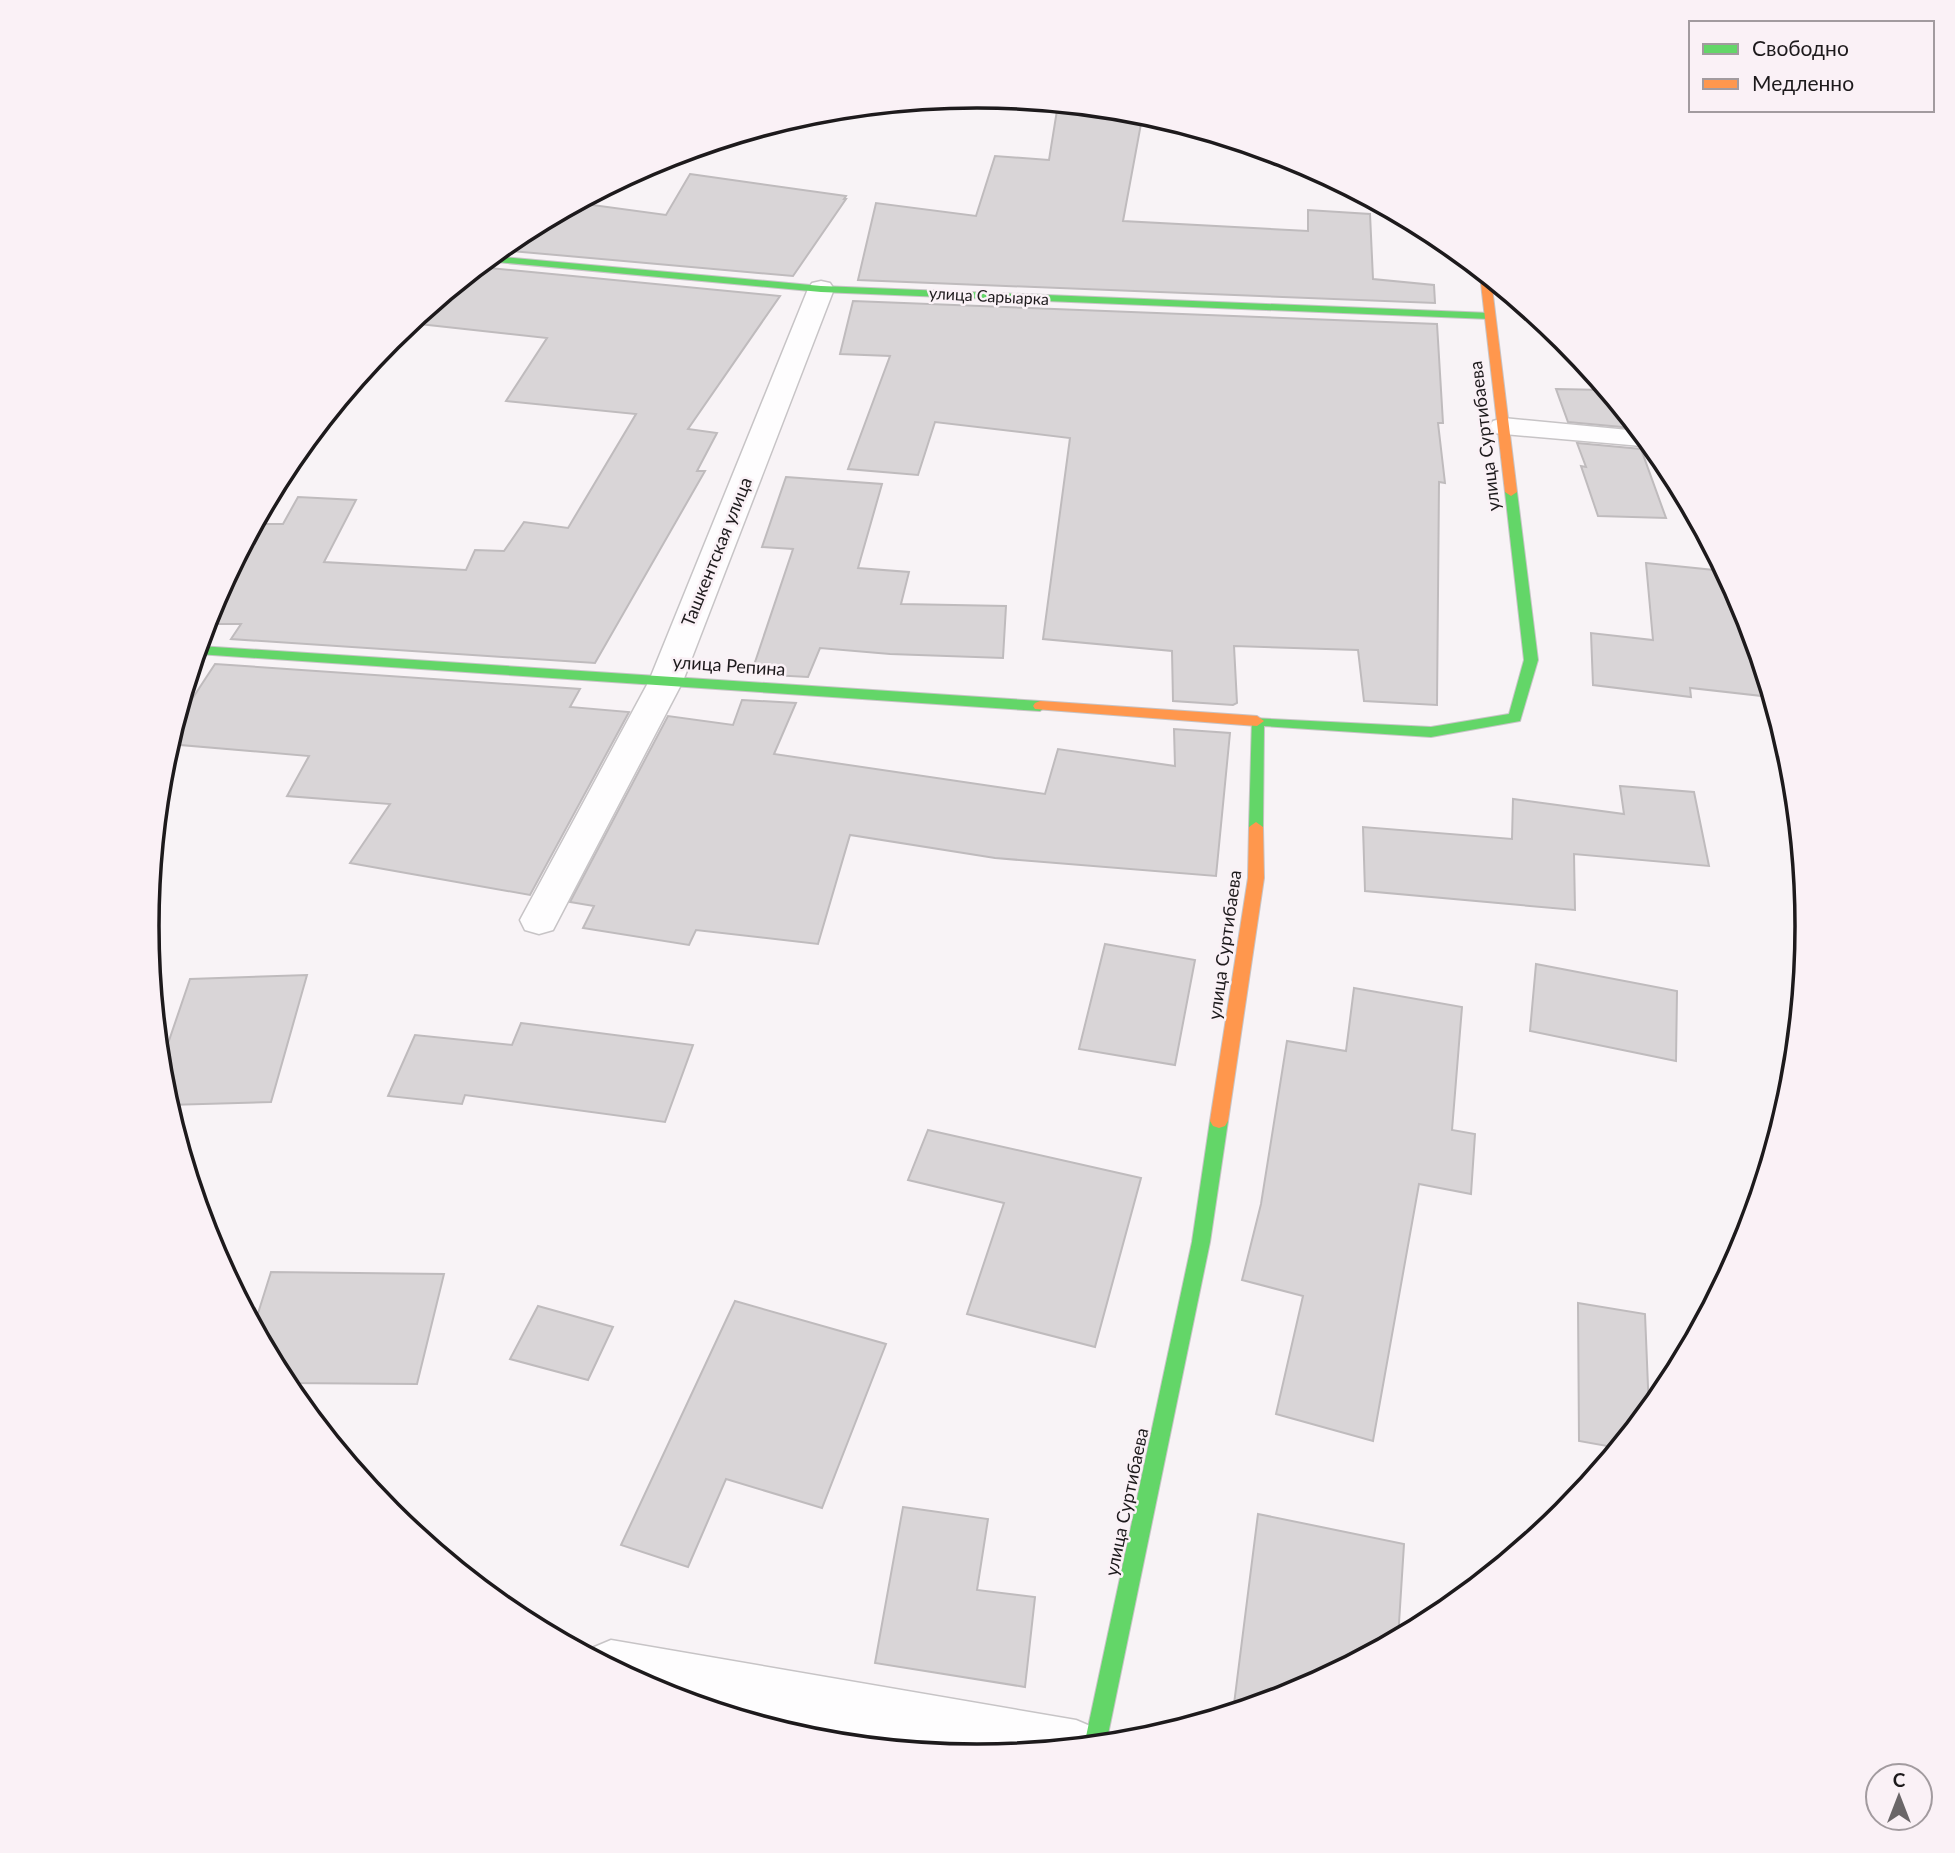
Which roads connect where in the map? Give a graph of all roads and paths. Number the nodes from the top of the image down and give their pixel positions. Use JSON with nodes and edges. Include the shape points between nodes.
{"nodes":[{"id":1,"x":504,"y":260,"type":"edge"},
{"id":2,"x":1486,"y":287,"type":"edge"},
{"id":3,"x":821,"y":289,"type":"junction"},
{"id":4,"x":1490,"y":316,"type":"junction"},
{"id":5,"x":1503,"y":428,"type":"junction"},
{"id":6,"x":1633,"y":439,"type":"edge"},
{"id":7,"x":208,"y":651,"type":"edge"},
{"id":8,"x":666,"y":681,"type":"junction"},
{"id":9,"x":1256,"y":721,"type":"junction"},
{"id":10,"x":539,"y":920,"type":"dead end"},
{"id":11,"x":643,"y":1673,"type":"edge"},
{"id":12,"x":1097,"y":1736,"type":"edge"},
{"id":13,"x":1045,"y":1742,"type":"edge"}],
"edges":[{"from":1,"to":3,"type":"street","name":"улица Сарыарка"},
{"from":2,"to":4,"type":"street","name":"улица Суртибаева"},
{"from":3,"to":4,"type":"street","name":"улица Сарыарка"},
{"from":3,"to":8,"type":"street","name":"Ташкентская улица"},
{"from":4,"to":5,"type":"street","name":"улица Суртибаева"},
{"from":5,"to":6,"type":"street"},
{"from":5,"to":9,"type":"street","name":"улица Суртибаева","via":[[1531,660],[1515,718],[1431,732]]},
{"from":7,"to":8,"type":"street","name":"улица Репина"},
{"from":8,"to":9,"type":"street","name":"улица Репина"},
{"from":8,"to":10,"type":"street","name":"Ташкентская улица"},
{"from":9,"to":12,"type":"street","name":"улица Суртибаева","via":[[1256,878],[1201,1242]]},
{"from":11,"to":13,"type":"street"}]}
